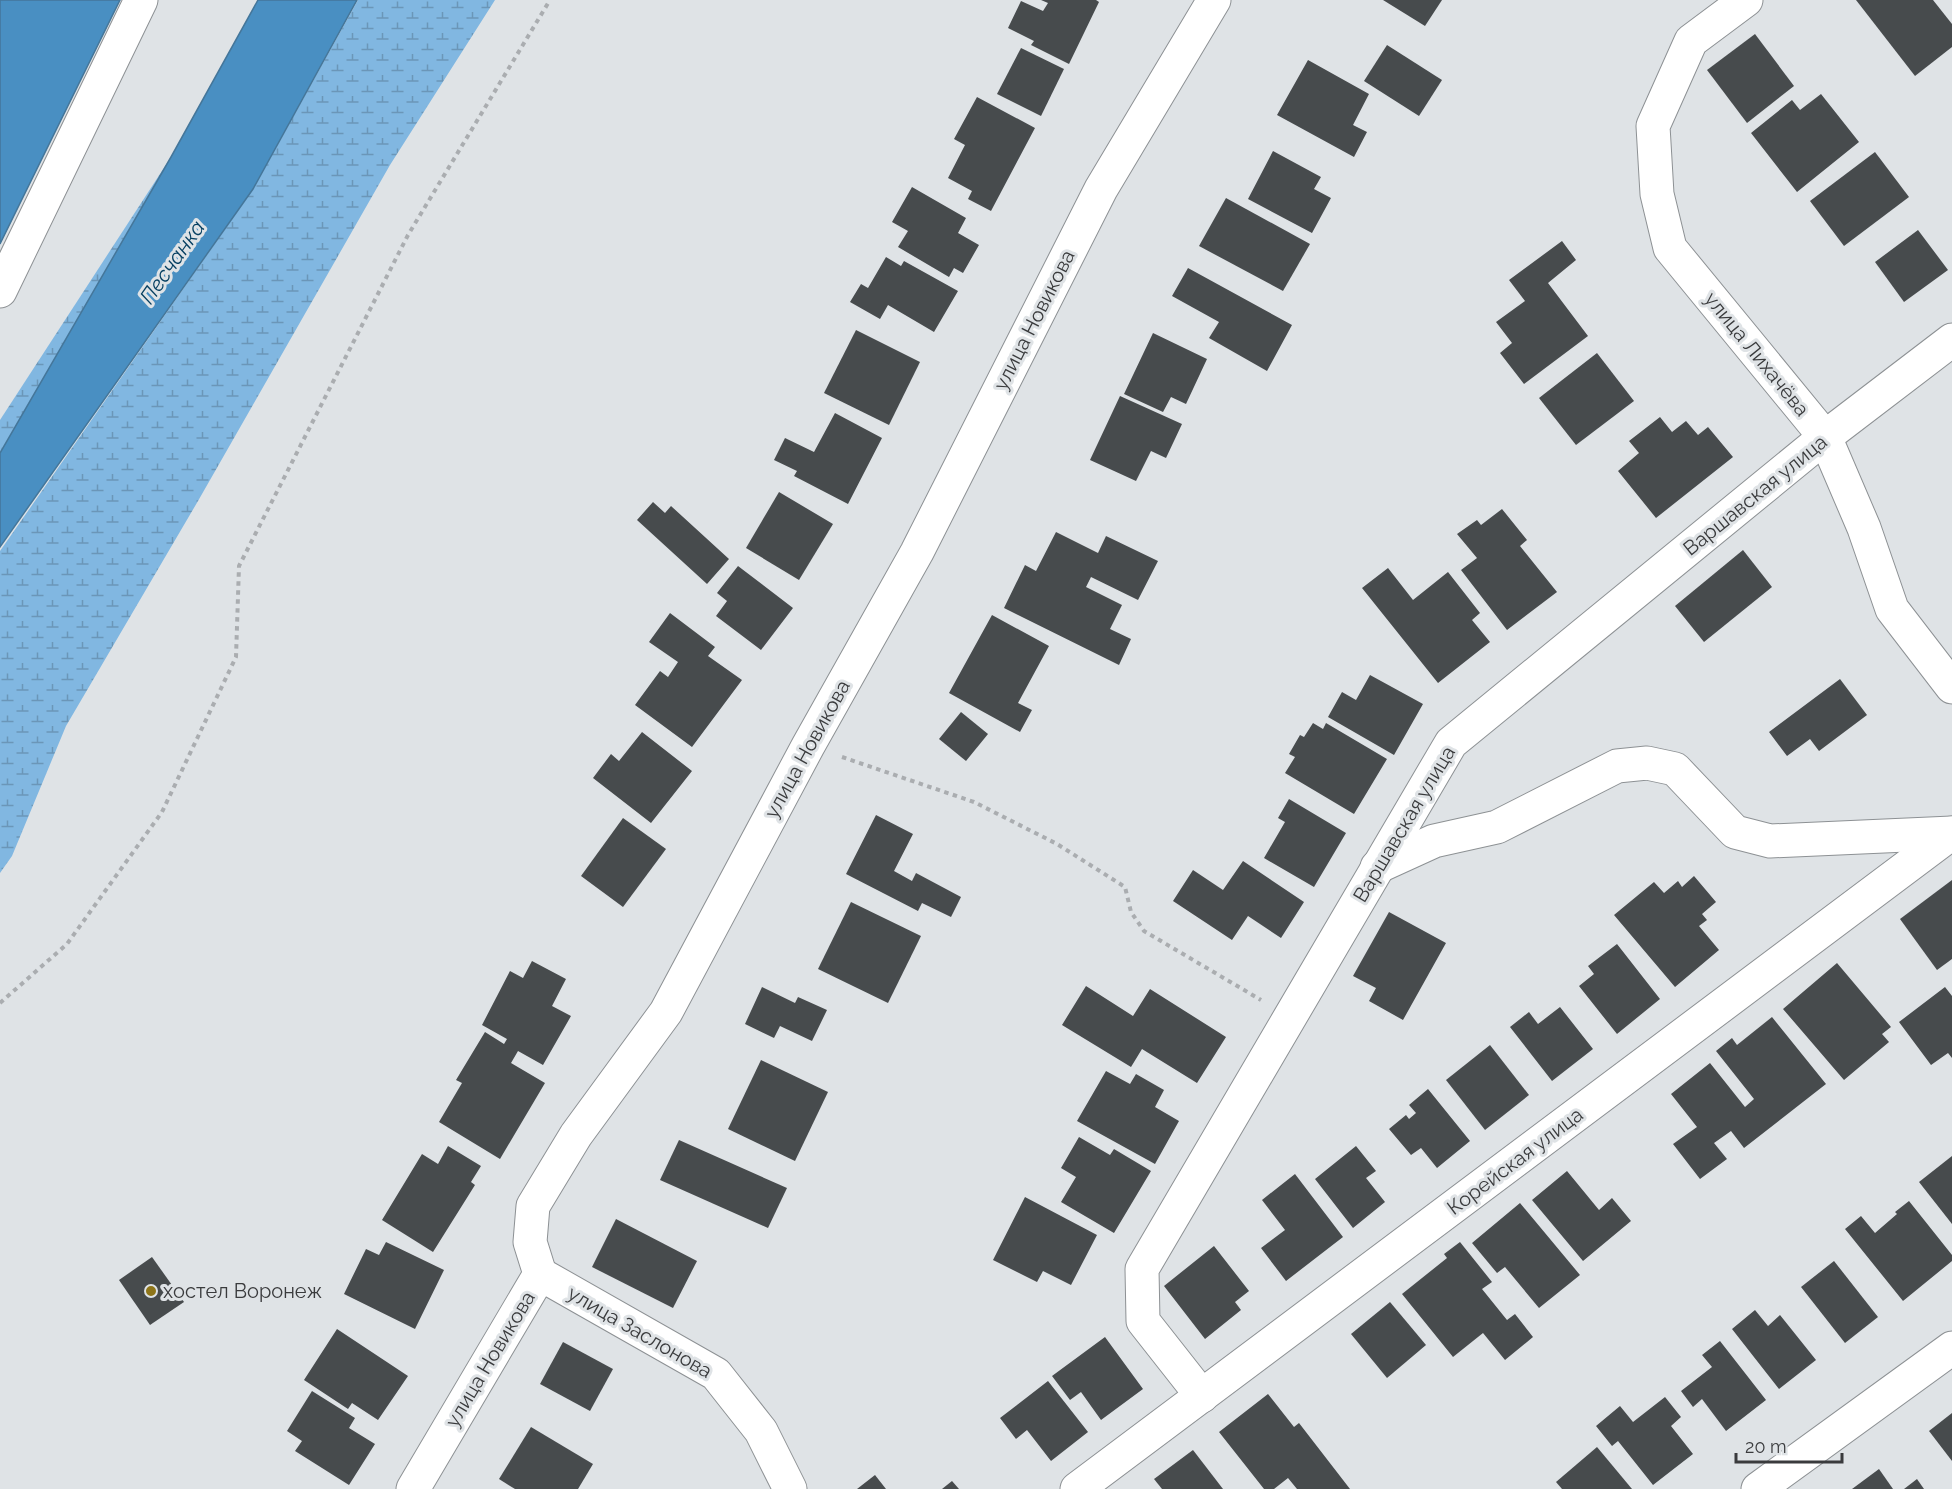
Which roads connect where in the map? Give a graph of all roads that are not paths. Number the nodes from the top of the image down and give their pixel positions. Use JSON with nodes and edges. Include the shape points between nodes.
{"nodes":[{"id":1,"x":141,"y":0,"type":"edge"},
{"id":2,"x":1214,"y":0,"type":"edge"},
{"id":3,"x":1746,"y":0,"type":"edge"},
{"id":4,"x":0,"y":291,"type":"edge"},
{"id":5,"x":1952,"y":340,"type":"edge"},
{"id":6,"x":1825,"y":437,"type":"junction"},
{"id":7,"x":1952,"y":687,"type":"edge"},
{"id":8,"x":1952,"y":833,"type":"edge"},
{"id":9,"x":1377,"y":867,"type":"junction"},
{"id":10,"x":540,"y":1274,"type":"junction"},
{"id":11,"x":1952,"y":1348,"type":"edge"},
{"id":12,"x":1202,"y":1396,"type":"junction"},
{"id":13,"x":413,"y":1489,"type":"edge"},
{"id":14,"x":790,"y":1489,"type":"edge"},
{"id":15,"x":1077,"y":1489,"type":"edge"},
{"id":16,"x":1758,"y":1489,"type":"edge"}],
"edges":[{"from":1,"to":4,"type":"street"},
{"from":2,"to":10,"type":"street","name":"улица Новикова","via":[[1101,189],[917,552],[666,1012],[576,1135],[533,1206],[530,1242]]},
{"from":3,"to":6,"type":"street","name":"улица Лихачёва","via":[[1691,41],[1653,126],[1657,194],[1670,248]]},
{"from":5,"to":6,"type":"street","name":"Варшавская улица"},
{"from":6,"to":7,"type":"street","name":"улица Лихачёва","via":[[1864,528],[1892,609]]},
{"from":6,"to":9,"type":"street","name":"Варшавская улица","via":[[1451,743]]},
{"from":8,"to":9,"type":"street","via":[[1770,841],[1736,832],[1675,769],[1647,764],[1617,766],[1497,827],[1434,841]]},
{"from":8,"to":12,"type":"street","name":"Корейская улица"},
{"from":9,"to":12,"type":"street","name":"Варшавская улица","via":[[1142,1269],[1143,1321]]},
{"from":10,"to":13,"type":"street","name":"улица Новикова"},
{"from":10,"to":14,"type":"street","name":"улица Заслонова","via":[[716,1374],[761,1431]]},
{"from":11,"to":16,"type":"street"},
{"from":12,"to":15,"type":"street","name":"Корейская улица"}]}
